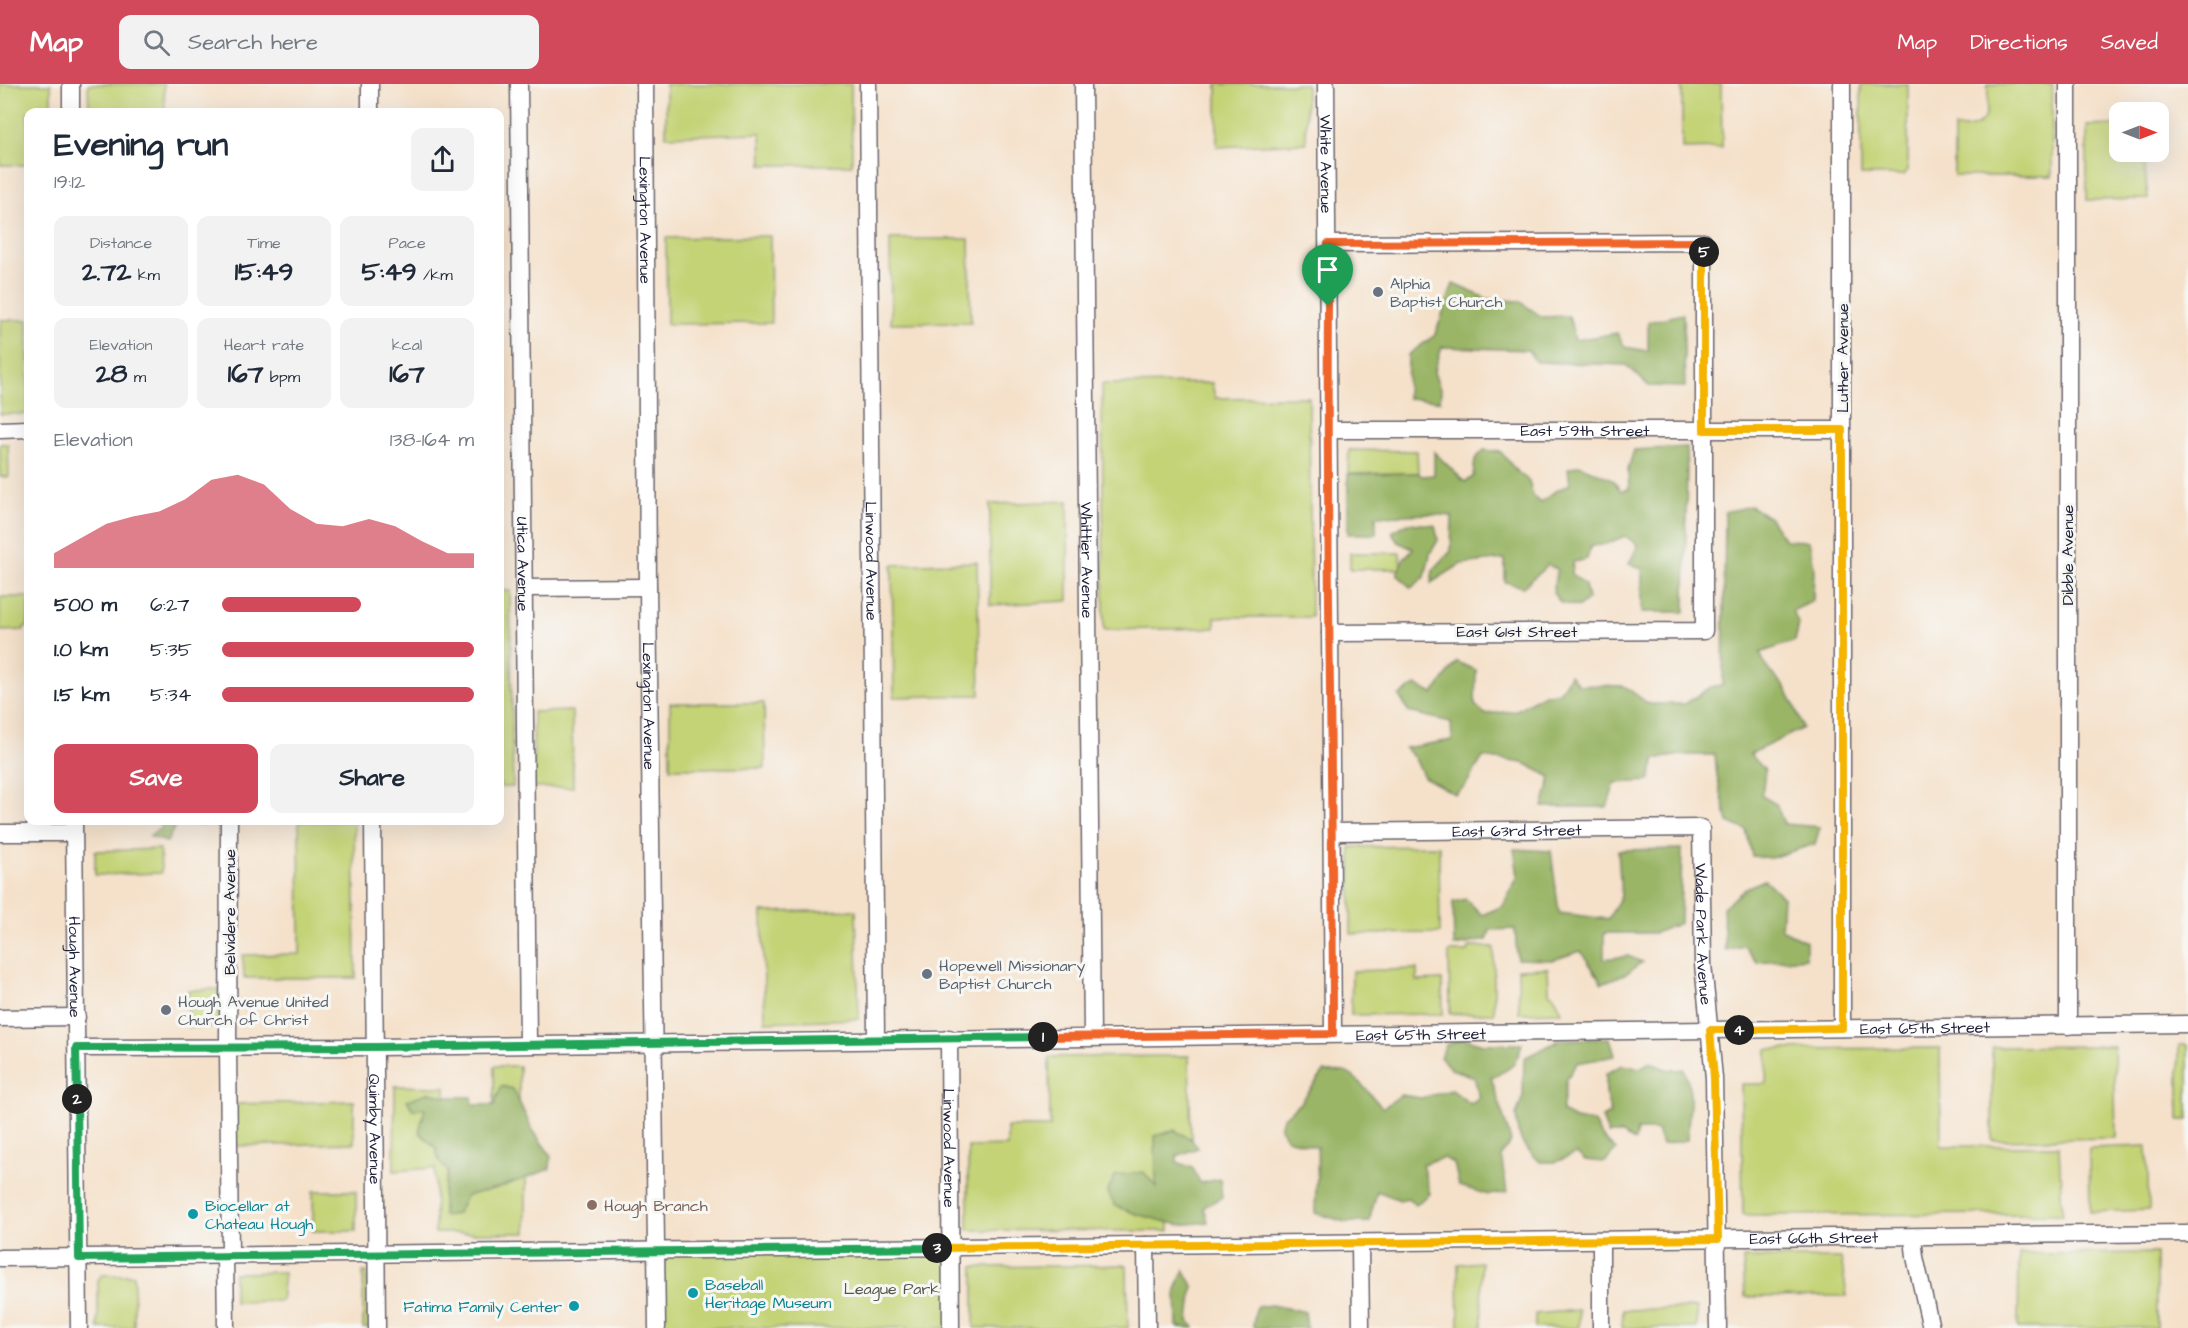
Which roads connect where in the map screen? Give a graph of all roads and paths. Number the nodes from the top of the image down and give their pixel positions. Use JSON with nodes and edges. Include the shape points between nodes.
{"nodes":[{"id":1,"x":71,"y":84,"type":"edge"},
{"id":2,"x":370,"y":84,"type":"edge"},
{"id":3,"x":519,"y":84,"type":"edge"},
{"id":4,"x":645,"y":84,"type":"edge"},
{"id":5,"x":868,"y":84,"type":"edge"},
{"id":6,"x":1083,"y":84,"type":"edge"},
{"id":7,"x":1326,"y":84,"type":"edge"},
{"id":8,"x":1842,"y":84,"type":"edge"},
{"id":9,"x":2068,"y":84,"type":"edge"},
{"id":10,"x":71,"y":108,"type":"edge"},
{"id":11,"x":370,"y":108,"type":"edge"},
{"id":12,"x":1328,"y":244,"type":"junction"},
{"id":13,"x":24,"y":429,"type":"edge"},
{"id":14,"x":0,"y":430,"type":"edge"},
{"id":15,"x":1327,"y":430,"type":"junction"},
{"id":16,"x":1704,"y":430,"type":"junction"},
{"id":17,"x":1842,"y":430,"type":"junction"},
{"id":18,"x":648,"y":587,"type":"junction"},
{"id":19,"x":524,"y":588,"type":"junction"},
{"id":20,"x":1330,"y":633,"type":"junction"},
{"id":21,"x":229,"y":825,"type":"edge"},
{"id":22,"x":374,"y":825,"type":"edge"},
{"id":23,"x":74,"y":827,"type":"edge"},
{"id":24,"x":1701,"y":828,"type":"joint"},
{"id":25,"x":1333,"y":832,"type":"junction"},
{"id":26,"x":0,"y":833,"type":"edge"},
{"id":27,"x":77,"y":1017,"type":"junction"},
{"id":28,"x":0,"y":1018,"type":"edge"},
{"id":29,"x":2188,"y":1024,"type":"edge"},
{"id":30,"x":2068,"y":1026,"type":"junction"},
{"id":31,"x":1842,"y":1028,"type":"junction"},
{"id":32,"x":1710,"y":1030,"type":"junction"},
{"id":33,"x":1333,"y":1034,"type":"junction"},
{"id":34,"x":1092,"y":1036,"type":"junction"},
{"id":35,"x":949,"y":1038,"type":"junction"},
{"id":36,"x":876,"y":1039,"type":"junction"},
{"id":37,"x":654,"y":1042,"type":"junction"},
{"id":38,"x":528,"y":1044,"type":"junction"},
{"id":39,"x":228,"y":1047,"type":"junction"},
{"id":40,"x":376,"y":1047,"type":"junction"},
{"id":41,"x":76,"y":1048,"type":"junction"},
{"id":42,"x":2188,"y":1233,"type":"edge"},
{"id":43,"x":1913,"y":1236,"type":"junction"},
{"id":44,"x":1718,"y":1239,"type":"junction"},
{"id":45,"x":1601,"y":1240,"type":"junction"},
{"id":46,"x":1360,"y":1243,"type":"junction"},
{"id":47,"x":1146,"y":1245,"type":"junction"},
{"id":48,"x":951,"y":1248,"type":"junction"},
{"id":49,"x":656,"y":1251,"type":"junction"},
{"id":50,"x":377,"y":1254,"type":"junction"},
{"id":51,"x":228,"y":1256,"type":"junction"},
{"id":52,"x":0,"y":1258,"type":"edge"},
{"id":53,"x":79,"y":1258,"type":"junction"},
{"id":54,"x":79,"y":1328,"type":"edge"},
{"id":55,"x":226,"y":1328,"type":"edge"},
{"id":56,"x":377,"y":1328,"type":"edge"},
{"id":57,"x":657,"y":1328,"type":"edge"},
{"id":58,"x":951,"y":1328,"type":"edge"},
{"id":59,"x":1147,"y":1328,"type":"edge"},
{"id":60,"x":1361,"y":1328,"type":"edge"},
{"id":61,"x":1601,"y":1328,"type":"edge"},
{"id":62,"x":1718,"y":1328,"type":"edge"},
{"id":63,"x":1931,"y":1328,"type":"edge"}],
"edges":[{"from":1,"to":10,"type":"street"},
{"from":2,"to":11,"type":"street"},
{"from":3,"to":19,"type":"street","name":"Utica Avenue"},
{"from":4,"to":18,"type":"street","name":"Lexington Avenue"},
{"from":5,"to":36,"type":"street","name":"Linwood Avenue"},
{"from":6,"to":34,"type":"street","name":"Whittier Avenue"},
{"from":7,"to":12,"type":"street","name":"White Avenue"},
{"from":8,"to":17,"type":"street","name":"Luther Avenue"},
{"from":9,"to":30,"type":"street","name":"Dibble Avenue"},
{"from":12,"to":15,"type":"street","name":"White Avenue"},
{"from":12,"to":16,"type":"street","via":[[1704,242]]},
{"from":13,"to":14,"type":"street"},
{"from":15,"to":16,"type":"street","name":"East 59th Street"},
{"from":15,"to":20,"type":"street","name":"White Avenue"},
{"from":16,"to":17,"type":"street","name":"East 59th Street"},
{"from":16,"to":20,"type":"street","name":"East 61st Street","via":[[1704,631]]},
{"from":17,"to":31,"type":"street","name":"Luther Avenue"},
{"from":18,"to":19,"type":"street"},
{"from":18,"to":37,"type":"street","name":"Lexington Avenue"},
{"from":19,"to":38,"type":"street","name":"Utica Avenue"},
{"from":20,"to":25,"type":"street","name":"White Avenue"},
{"from":21,"to":39,"type":"street","name":"Belvidere Avenue"},
{"from":22,"to":40,"type":"street","name":"Quimby Avenue"},
{"from":23,"to":26,"type":"street"},
{"from":23,"to":27,"type":"street","name":"Hough Avenue"},
{"from":24,"to":25,"type":"street","name":"East 63rd Street"},
{"from":24,"to":32,"type":"street","name":"Wade Park Avenue","via":[[1703,964]]},
{"from":25,"to":33,"type":"street","name":"White Avenue"},
{"from":27,"to":28,"type":"street"},
{"from":27,"to":41,"type":"street","name":"Hough Avenue"},
{"from":29,"to":30,"type":"street","name":"East 65th Street"},
{"from":30,"to":31,"type":"street","name":"East 65th Street"},
{"from":31,"to":32,"type":"street","name":"East 65th Street"},
{"from":32,"to":33,"type":"street","name":"East 65th Street"},
{"from":32,"to":44,"type":"street","name":"Wade Park Avenue"},
{"from":33,"to":34,"type":"street","name":"East 65th Street"},
{"from":34,"to":35,"type":"street","name":"East 65th Street"},
{"from":35,"to":36,"type":"street","name":"East 65th Street"},
{"from":35,"to":48,"type":"street","name":"Linwood Avenue"},
{"from":36,"to":37,"type":"street","name":"East 65th Street"},
{"from":37,"to":38,"type":"street","name":"East 65th Street"},
{"from":37,"to":49,"type":"street","name":"Lexington Avenue"},
{"from":38,"to":40,"type":"street","name":"East 65th Street"},
{"from":39,"to":40,"type":"street","name":"East 65th Street"},
{"from":39,"to":41,"type":"street","name":"East 65th Street"},
{"from":39,"to":51,"type":"street","name":"Belvidere Avenue"},
{"from":40,"to":50,"type":"street","name":"Quimby Avenue"},
{"from":41,"to":53,"type":"street","name":"Hough Avenue"},
{"from":42,"to":43,"type":"street","name":"East 66th Street"},
{"from":43,"to":44,"type":"street","name":"East 66th Street"},
{"from":43,"to":63,"type":"street"},
{"from":44,"to":45,"type":"street","name":"East 66th Street"},
{"from":44,"to":62,"type":"street","name":"Wade Park Avenue"},
{"from":45,"to":46,"type":"street","name":"East 66th Street"},
{"from":45,"to":61,"type":"street"},
{"from":46,"to":47,"type":"street","name":"East 66th Street"},
{"from":46,"to":60,"type":"street"},
{"from":47,"to":48,"type":"street","name":"East 66th Street"},
{"from":47,"to":59,"type":"street"},
{"from":48,"to":49,"type":"street","name":"East 66th Street"},
{"from":48,"to":58,"type":"street","name":"Linwood Avenue"},
{"from":49,"to":50,"type":"street","name":"East 66th Street"},
{"from":49,"to":57,"type":"street","name":"Lexington Avenue"},
{"from":50,"to":51,"type":"street","name":"East 66th Street"},
{"from":50,"to":56,"type":"street","name":"Quimby Avenue"},
{"from":51,"to":53,"type":"street","name":"East 66th Street"},
{"from":51,"to":55,"type":"street","name":"Belvidere Avenue"},
{"from":52,"to":53,"type":"street","name":"East 66th Street"},
{"from":53,"to":54,"type":"street","name":"Hough Avenue"}]}
